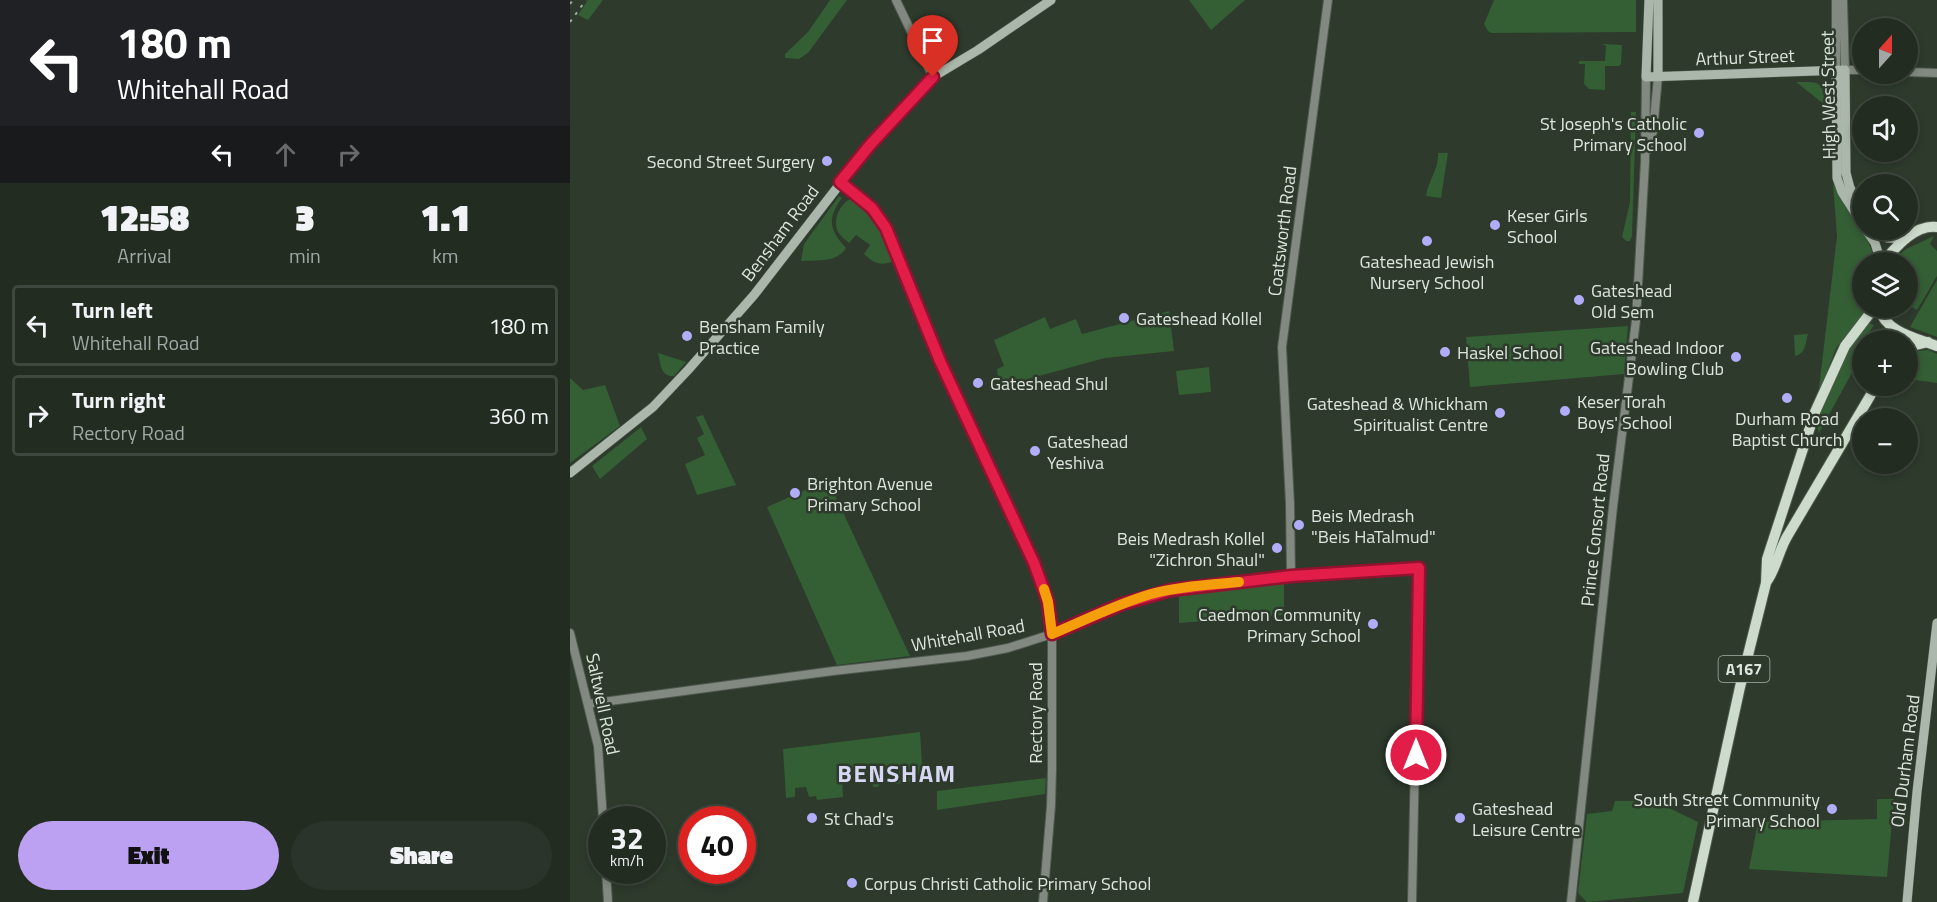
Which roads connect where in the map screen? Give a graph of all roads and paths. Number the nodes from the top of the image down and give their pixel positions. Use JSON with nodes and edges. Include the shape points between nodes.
{"nodes":[{"id":1,"x":896,"y":0,"type":"edge"},
{"id":2,"x":1051,"y":0,"type":"edge"},
{"id":3,"x":1328,"y":0,"type":"edge"},
{"id":4,"x":1648,"y":0,"type":"edge"},
{"id":5,"x":1658,"y":0,"type":"edge"},
{"id":6,"x":1836,"y":0,"type":"edge"},
{"id":7,"x":1843,"y":0,"type":"edge"},
{"id":8,"x":1840,"y":70,"type":"junction"},
{"id":9,"x":1852,"y":70,"type":"edge"},
{"id":10,"x":1918,"y":72,"type":"edge"},
{"id":11,"x":1937,"y":73,"type":"edge"},
{"id":12,"x":933,"y":77,"type":"junction"},
{"id":13,"x":1646,"y":77,"type":"junction"},
{"id":14,"x":1658,"y":77,"type":"junction"},
{"id":15,"x":1645,"y":162,"type":"junction"},
{"id":16,"x":840,"y":182,"type":"junction"},
{"id":17,"x":1852,"y":190,"type":"edge"},
{"id":18,"x":1852,"y":208,"type":"edge"},
{"id":19,"x":1937,"y":227,"type":"edge"},
{"id":20,"x":1918,"y":231,"type":"edge"},
{"id":21,"x":1905,"y":240,"type":"edge"},
{"id":22,"x":1892,"y":252,"type":"edge"},
{"id":23,"x":1866,"y":318,"type":"edge"},
{"id":24,"x":1883,"y":318,"type":"edge"},
{"id":25,"x":1932,"y":344,"type":"edge"},
{"id":26,"x":1870,"y":396,"type":"edge"},
{"id":27,"x":570,"y":473,"type":"edge"},
{"id":28,"x":1291,"y":576,"type":"junction"},
{"id":29,"x":1766,"y":583,"type":"junction"},
{"id":30,"x":1937,"y":623,"type":"edge"},
{"id":31,"x":570,"y":633,"type":"edge"},
{"id":32,"x":1052,"y":634,"type":"junction"},
{"id":33,"x":588,"y":704,"type":"junction"},
{"id":34,"x":602,"y":806,"type":"edge"},
{"id":35,"x":607,"y":884,"type":"edge"},
{"id":36,"x":608,"y":902,"type":"edge"},
{"id":37,"x":1044,"y":902,"type":"edge"},
{"id":38,"x":1412,"y":902,"type":"edge"},
{"id":39,"x":1571,"y":902,"type":"edge"},
{"id":40,"x":1693,"y":902,"type":"edge"},
{"id":41,"x":1907,"y":902,"type":"edge"}],
"edges":[{"from":1,"to":12,"type":"street"},
{"from":2,"to":12,"type":"main road","name":"Bensham Road"},
{"from":3,"to":28,"type":"street","name":"Coatsworth Road","via":[[1282,347]]},
{"from":4,"to":13,"type":"main road","name":"Prince Consort Road"},
{"from":5,"to":14,"type":"main road","name":"Prince Consort Road"},
{"from":6,"to":8,"type":"street","name":"High West Street"},
{"from":7,"to":8,"type":"street","name":"High West Street"},
{"from":8,"to":9,"type":"street"},
{"from":8,"to":14,"type":"main road","name":"Arthur Street"},
{"from":8,"to":17,"type":"main road","name":"High West Street","via":[[1845,167]]},
{"from":8,"to":18,"type":"main road","name":"High West Street","via":[[1836,164],[1842,192]]},
{"from":10,"to":11,"type":"street"},
{"from":12,"to":16,"type":"main road","name":"Bensham Road"},
{"from":13,"to":14,"type":"main road","name":"Arthur Street"},
{"from":13,"to":15,"type":"street","name":"Prince Consort Road"},
{"from":14,"to":15,"type":"street","name":"Prince Consort Road","via":[[1653,131]]},
{"from":15,"to":39,"type":"street","name":"Prince Consort Road","via":[[1636,320]]},
{"from":16,"to":27,"type":"main road","name":"Bensham Road","via":[[754,295],[681,378],[623,433]]},
{"from":16,"to":32,"type":"street","name":"Rectory Road","via":[[872,208],[886,228],[940,361],[1034,563],[1048,602]]},
{"from":19,"to":20,"type":"main road"},
{"from":21,"to":22,"type":"main road"},
{"from":23,"to":29,"type":"main road","number":"A167","via":[[1845,346],[1815,412],[1767,561]]},
{"from":24,"to":25,"type":"main road","via":[[1889,325]]},
{"from":26,"to":29,"type":"main road","number":"A167","via":[[1786,537]]},
{"from":28,"to":32,"type":"street","name":"Whitehall Road","via":[[1153,594]]},
{"from":28,"to":38,"type":"street","name":"Whitehall Road","via":[[1419,568]]},
{"from":29,"to":40,"type":"main road","number":"A167"},
{"from":30,"to":41,"type":"main road","name":"Old Durham Road"},
{"from":31,"to":33,"type":"street","name":"Saltwell Road"},
{"from":32,"to":33,"type":"street","name":"Whitehall Road","via":[[967,656]]},
{"from":32,"to":37,"type":"street","name":"Rectory Road","via":[[1052,797]]},
{"from":33,"to":34,"type":"street","name":"Saltwell Road","via":[[598,747]]},
{"from":35,"to":36,"type":"street"}]}
